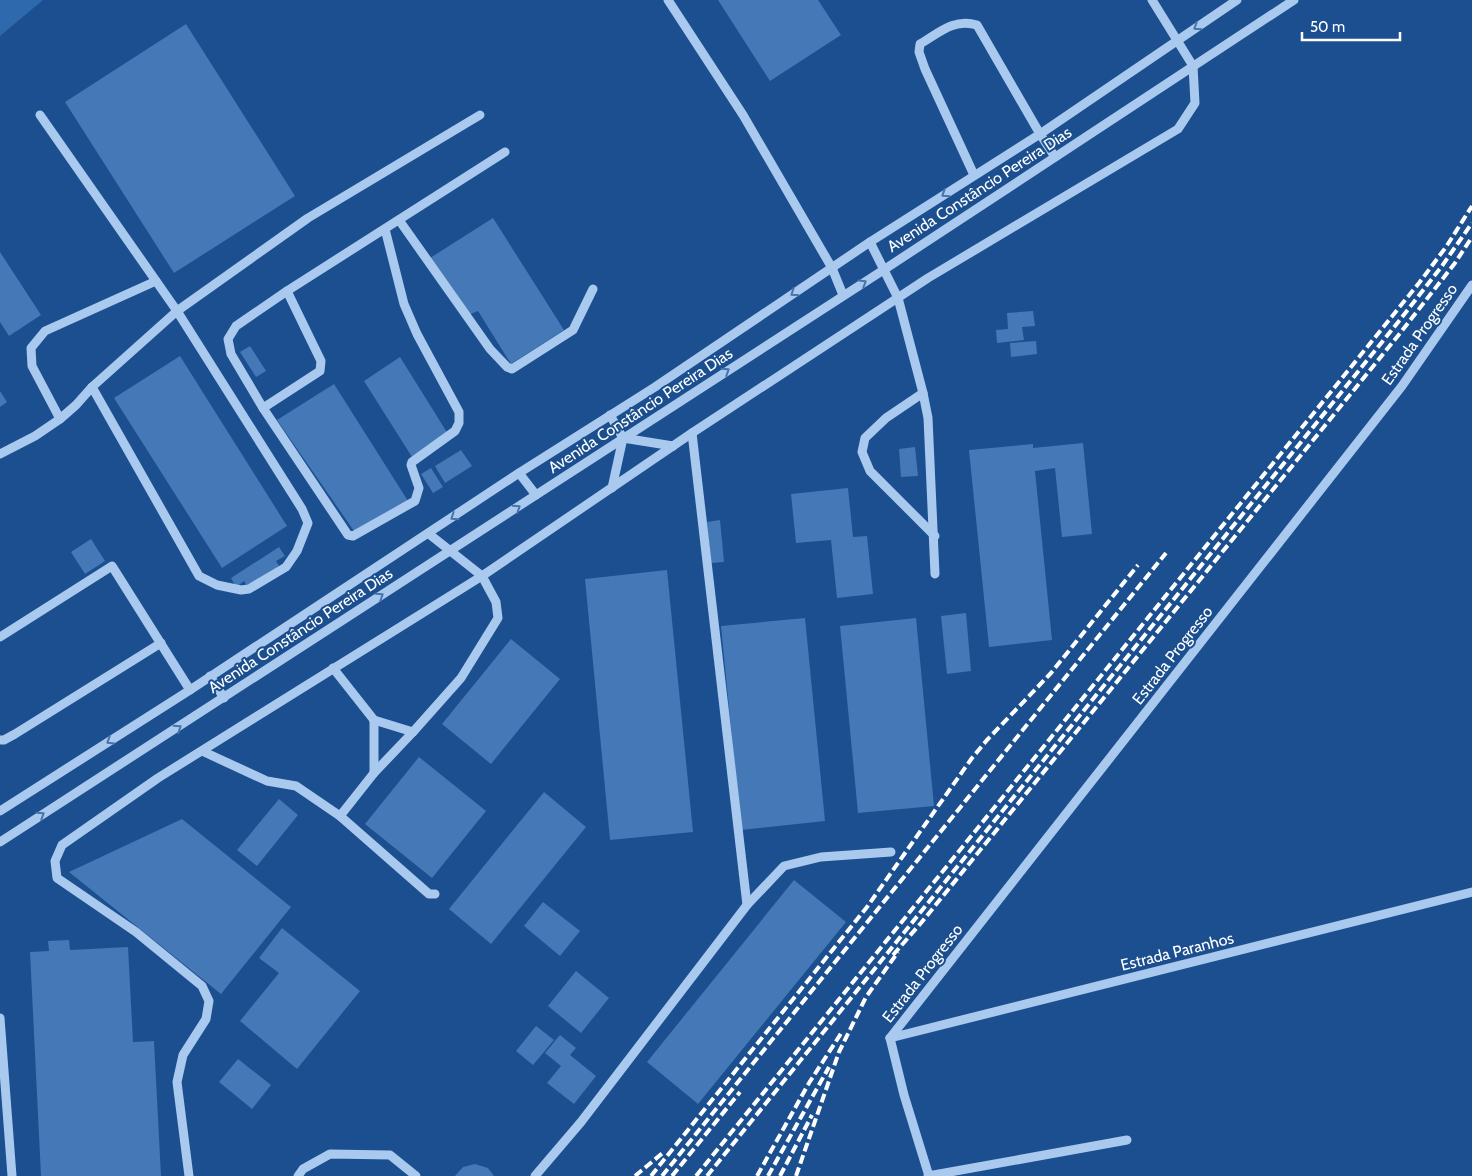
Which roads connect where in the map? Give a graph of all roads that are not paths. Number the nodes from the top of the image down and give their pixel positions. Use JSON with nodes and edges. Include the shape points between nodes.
{"nodes":[{"id":1,"x":668,"y":0,"type":"edge"},
{"id":2,"x":1152,"y":0,"type":"edge"},
{"id":3,"x":1237,"y":0,"type":"edge"},
{"id":4,"x":1294,"y":0,"type":"edge"},
{"id":5,"x":1176,"y":40,"type":"junction"},
{"id":6,"x":1193,"y":66,"type":"junction"},
{"id":7,"x":40,"y":115,"type":"dead end"},
{"id":8,"x":480,"y":115,"type":"dead end"},
{"id":9,"x":1040,"y":134,"type":"junction"},
{"id":10,"x":505,"y":152,"type":"dead end"},
{"id":11,"x":1055,"y":157,"type":"junction"},
{"id":12,"x":974,"y":175,"type":"junction"},
{"id":13,"x":399,"y":220,"type":"junction"},
{"id":14,"x":385,"y":229,"type":"junction"},
{"id":15,"x":870,"y":242,"type":"junction"},
{"id":16,"x":832,"y":268,"type":"junction"},
{"id":17,"x":885,"y":269,"type":"junction"},
{"id":18,"x":156,"y":281,"type":"junction"},
{"id":19,"x":1472,"y":285,"type":"edge"},
{"id":20,"x":593,"y":289,"type":"dead end"},
{"id":21,"x":287,"y":290,"type":"junction"},
{"id":22,"x":844,"y":295,"type":"junction"},
{"id":23,"x":898,"y":298,"type":"junction"},
{"id":24,"x":177,"y":311,"type":"junction"},
{"id":25,"x":92,"y":387,"type":"junction"},
{"id":26,"x":923,"y":393,"type":"junction"},
{"id":27,"x":263,"y":408,"type":"junction"},
{"id":28,"x":610,"y":415,"type":"junction"},
{"id":29,"x":60,"y":419,"type":"junction"},
{"id":30,"x":692,"y":433,"type":"junction"},
{"id":31,"x":624,"y":438,"type":"junction"},
{"id":32,"x":673,"y":446,"type":"junction"},
{"id":33,"x":0,"y":454,"type":"edge"},
{"id":34,"x":519,"y":473,"type":"junction"},
{"id":35,"x":612,"y":488,"type":"junction"},
{"id":36,"x":536,"y":495,"type":"junction"},
{"id":37,"x":429,"y":534,"type":"junction"},
{"id":38,"x":935,"y":536,"type":"junction"},
{"id":39,"x":450,"y":551,"type":"junction"},
{"id":40,"x":935,"y":574,"type":"dead end"},
{"id":41,"x":482,"y":576,"type":"junction"},
{"id":42,"x":0,"y":637,"type":"edge"},
{"id":43,"x":161,"y":643,"type":"junction"},
{"id":44,"x":333,"y":668,"type":"junction"},
{"id":45,"x":210,"y":676,"type":"junction"},
{"id":46,"x":190,"y":690,"type":"junction"},
{"id":47,"x":224,"y":698,"type":"junction"},
{"id":48,"x":374,"y":720,"type":"junction"},
{"id":49,"x":413,"y":732,"type":"junction"},
{"id":50,"x":0,"y":740,"type":"edge"},
{"id":51,"x":202,"y":751,"type":"junction"},
{"id":52,"x":374,"y":773,"type":"junction"},
{"id":53,"x":0,"y":811,"type":"edge"},
{"id":54,"x":340,"y":816,"type":"junction"},
{"id":55,"x":0,"y":842,"type":"edge"},
{"id":56,"x":891,"y":852,"type":"dead end"},
{"id":57,"x":1472,"y":892,"type":"edge"},
{"id":58,"x":435,"y":894,"type":"dead end"},
{"id":59,"x":747,"y":905,"type":"junction"},
{"id":60,"x":0,"y":1018,"type":"edge"},
{"id":61,"x":890,"y":1038,"type":"junction"},
{"id":62,"x":1127,"y":1140,"type":"dead end"},
{"id":63,"x":12,"y":1176,"type":"edge"},
{"id":64,"x":189,"y":1176,"type":"edge"},
{"id":65,"x":298,"y":1176,"type":"edge"},
{"id":66,"x":416,"y":1176,"type":"edge"},
{"id":67,"x":535,"y":1176,"type":"edge"},
{"id":68,"x":928,"y":1176,"type":"edge"}],
"edges":[{"from":1,"to":16,"type":"street","via":[[743,115]]},
{"from":2,"to":5,"type":"street"},
{"from":3,"to":5,"type":"street","name":"Avenida Constâncio Pereira Dias","one_way":true},
{"from":4,"to":6,"type":"street","name":"Avenida Constâncio Pereira Dias"},
{"from":5,"to":6,"type":"street"},
{"from":5,"to":9,"type":"street","name":"Avenida Constâncio Pereira Dias"},
{"from":6,"to":11,"type":"street","name":"Avenida Constâncio Pereira Dias"},
{"from":6,"to":23,"type":"street","via":[[1195,103],[1178,129]]},
{"from":7,"to":18,"type":"street"},
{"from":8,"to":24,"type":"street","via":[[308,218]]},
{"from":9,"to":11,"type":"street"},
{"from":9,"to":12,"type":"street","name":"Avenida Constâncio Pereira Dias"},
{"from":9,"to":12,"type":"street","via":[[977,25],[957,23],[920,44],[924,69]]},
{"from":10,"to":13,"type":"street"},
{"from":11,"to":17,"type":"street","name":"Avenida Constâncio Pereira Dias"},
{"from":12,"to":15,"type":"street","name":"Avenida Constâncio Pereira Dias","one_way":true},
{"from":13,"to":14,"type":"street"},
{"from":13,"to":20,"type":"street","via":[[490,350],[512,369],[573,330]]},
{"from":14,"to":21,"type":"street"},
{"from":14,"to":27,"type":"street","via":[[404,304],[459,412],[455,431],[412,462],[419,488],[415,501],[353,536],[348,535]]},
{"from":15,"to":16,"type":"street","name":"Avenida Constâncio Pereira Dias"},
{"from":15,"to":17,"type":"street"},
{"from":16,"to":22,"type":"street"},
{"from":16,"to":28,"type":"street","name":"Avenida Constâncio Pereira Dias","one_way":true},
{"from":22,"to":17,"type":"street","name":"Avenida Constâncio Pereira Dias","one_way":true},
{"from":17,"to":23,"type":"street"},
{"from":18,"to":24,"type":"street"},
{"from":18,"to":29,"type":"street","via":[[45,331],[31,348],[32,366]]},
{"from":19,"to":61,"type":"street","name":"Estrada Progresso","via":[[1402,386]]},
{"from":21,"to":27,"type":"street","via":[[236,326],[228,340],[230,354]]},
{"from":21,"to":27,"type":"street","via":[[321,361],[320,370]]},
{"from":31,"to":22,"type":"street","name":"Avenida Constâncio Pereira Dias","one_way":true},
{"from":23,"to":26,"type":"street"},
{"from":23,"to":30,"type":"street"},
{"from":24,"to":25,"type":"street"},
{"from":24,"to":25,"type":"street","via":[[308,523],[297,552],[286,567],[249,589],[241,590],[217,585],[199,576]]},
{"from":25,"to":29,"type":"street"},
{"from":26,"to":38,"type":"street","via":[[928,418]]},
{"from":26,"to":38,"type":"street","via":[[886,418],[865,438],[862,452],[870,471]]},
{"from":28,"to":31,"type":"street"},
{"from":28,"to":34,"type":"street","name":"Avenida Constâncio Pereira Dias"},
{"from":29,"to":33,"type":"street"},
{"from":30,"to":32,"type":"street"},
{"from":30,"to":59,"type":"street"},
{"from":31,"to":32,"type":"street"},
{"from":31,"to":35,"type":"street"},
{"from":31,"to":36,"type":"street","name":"Avenida Constâncio Pereira Dias"},
{"from":32,"to":35,"type":"street"},
{"from":34,"to":36,"type":"street"},
{"from":34,"to":37,"type":"street","name":"Avenida Constâncio Pereira Dias","one_way":true},
{"from":35,"to":41,"type":"street"},
{"from":39,"to":36,"type":"street","name":"Avenida Constâncio Pereira Dias","one_way":true},
{"from":37,"to":39,"type":"street"},
{"from":37,"to":45,"type":"street","name":"Avenida Constâncio Pereira Dias"},
{"from":38,"to":40,"type":"street"},
{"from":39,"to":41,"type":"street"},
{"from":47,"to":39,"type":"street","name":"Avenida Constâncio Pereira Dias","one_way":true},
{"from":41,"to":44,"type":"street"},
{"from":41,"to":49,"type":"street","via":[[496,602],[498,618],[462,678]]},
{"from":42,"to":43,"type":"street","via":[[112,566]]},
{"from":43,"to":46,"type":"street"},
{"from":43,"to":50,"type":"street","via":[[15,734]]},
{"from":44,"to":48,"type":"street"},
{"from":44,"to":51,"type":"street"},
{"from":45,"to":46,"type":"street","name":"Avenida Constâncio Pereira Dias"},
{"from":45,"to":47,"type":"street"},
{"from":46,"to":53,"type":"street","name":"Avenida Constâncio Pereira Dias","one_way":true},
{"from":55,"to":47,"type":"street","name":"Avenida Constâncio Pereira Dias","one_way":true},
{"from":48,"to":49,"type":"street"},
{"from":48,"to":52,"type":"street"},
{"from":49,"to":52,"type":"street"},
{"from":51,"to":54,"type":"street","via":[[266,781],[296,786]]},
{"from":51,"to":64,"type":"street","via":[[62,845],[55,861],[57,878],[136,932],[202,986],[209,1001],[206,1019],[183,1055],[177,1082]]},
{"from":52,"to":54,"type":"street"},
{"from":54,"to":58,"type":"street","via":[[429,894]]},
{"from":56,"to":59,"type":"street","via":[[821,857],[784,866]]},
{"from":57,"to":61,"type":"street","name":"Estrada Paranhos"},
{"from":59,"to":67,"type":"street","via":[[581,1122]]},
{"from":60,"to":63,"type":"street"},
{"from":61,"to":68,"type":"street"},
{"from":62,"to":68,"type":"street"},
{"from":65,"to":66,"type":"street","via":[[303,1169],[330,1154],[390,1155]]}]}
